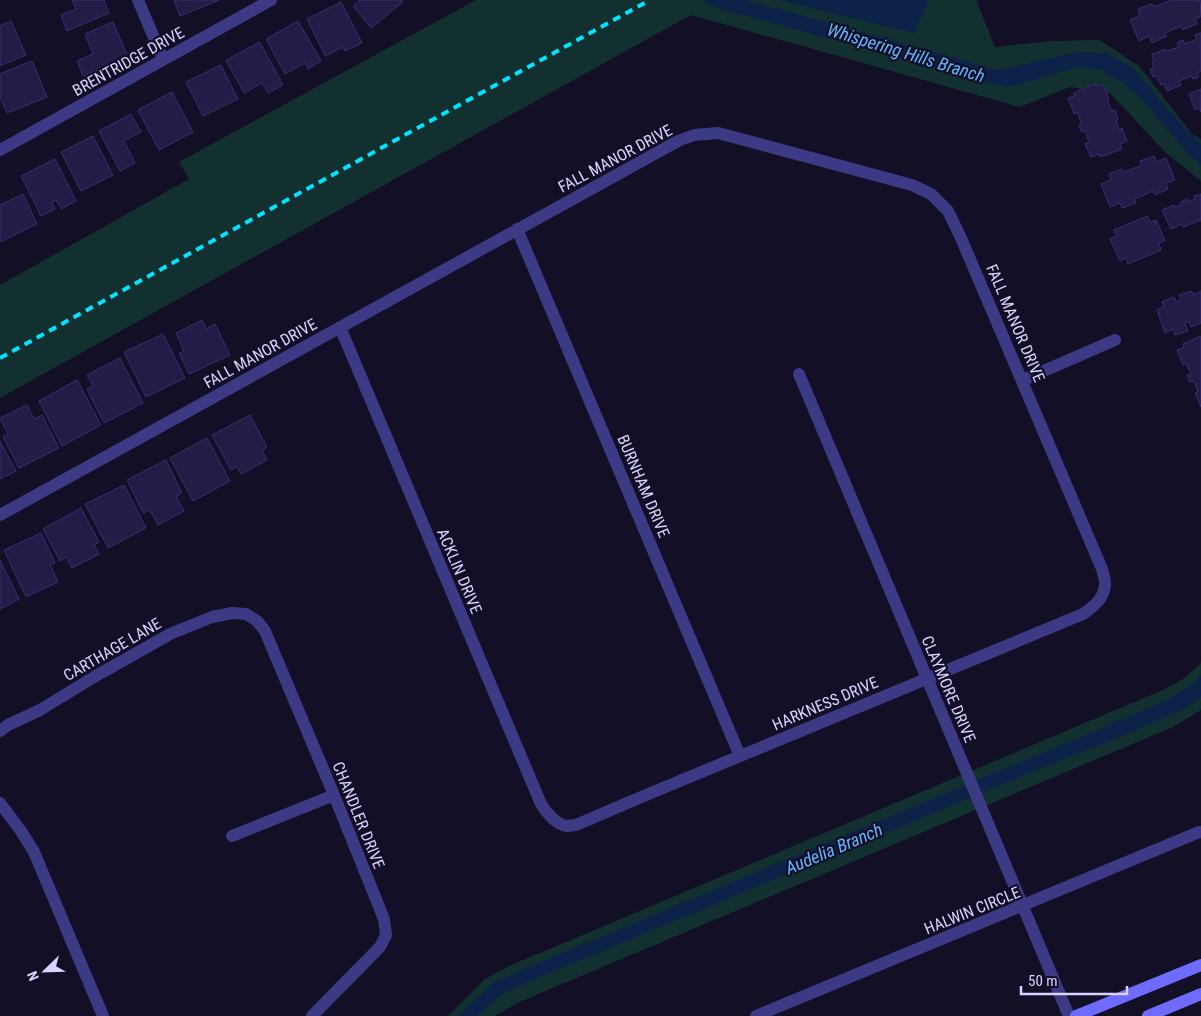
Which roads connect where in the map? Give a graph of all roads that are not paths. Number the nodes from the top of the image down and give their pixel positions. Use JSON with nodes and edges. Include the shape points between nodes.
{"nodes":[{"id":1,"x":138,"y":0,"type":"edge"},
{"id":2,"x":271,"y":0,"type":"edge"},
{"id":3,"x":163,"y":59,"type":"junction"},
{"id":4,"x":0,"y":150,"type":"edge"},
{"id":5,"x":517,"y":229,"type":"junction"},
{"id":6,"x":340,"y":327,"type":"junction"},
{"id":7,"x":1115,"y":340,"type":"dead end"},
{"id":8,"x":799,"y":374,"type":"dead end"},
{"id":9,"x":1023,"y":380,"type":"junction"},
{"id":10,"x":0,"y":516,"type":"edge"},
{"id":11,"x":1101,"y":599,"type":"joint"},
{"id":12,"x":246,"y":614,"type":"joint"},
{"id":13,"x":927,"y":678,"type":"junction"},
{"id":14,"x":0,"y":731,"type":"edge"},
{"id":15,"x":740,"y":756,"type":"junction"},
{"id":16,"x":334,"y":795,"type":"junction"},
{"id":17,"x":0,"y":803,"type":"edge"},
{"id":18,"x":558,"y":822,"type":"joint"},
{"id":19,"x":1199,"y":832,"type":"dead end"},
{"id":20,"x":232,"y":836,"type":"dead end"},
{"id":21,"x":1023,"y":906,"type":"junction"},
{"id":22,"x":1201,"y":965,"type":"edge"},
{"id":23,"x":1201,"y":994,"type":"edge"},
{"id":24,"x":103,"y":1016,"type":"edge"},
{"id":25,"x":312,"y":1016,"type":"edge"},
{"id":26,"x":756,"y":1016,"type":"edge"},
{"id":27,"x":1069,"y":1016,"type":"edge"},
{"id":28,"x":1076,"y":1016,"type":"edge"},
{"id":29,"x":1148,"y":1016,"type":"edge"}],
"edges":[{"from":1,"to":3,"type":"street"},
{"from":2,"to":3,"type":"street","name":"BRENTRIDGE DRIVE"},
{"from":3,"to":4,"type":"street","name":"BRENTRIDGE DRIVE"},
{"from":5,"to":6,"type":"street","name":"FALL MANOR DRIVE"},
{"from":5,"to":9,"type":"street","name":"FALL MANOR DRIVE","via":[[694,135],[718,133],[912,185],[931,194],[948,211]]},
{"from":5,"to":15,"type":"street","name":"BURNHAM DRIVE"},
{"from":6,"to":10,"type":"street","name":"FALL MANOR DRIVE"},
{"from":6,"to":18,"type":"street","name":"ACKLIN DRIVE","via":[[541,804]]},
{"from":7,"to":9,"type":"street"},
{"from":8,"to":13,"type":"street","name":"CLAYMORE DRIVE"},
{"from":9,"to":11,"type":"street","name":"FALL MANOR DRIVE","via":[[1102,569],[1105,585]]},
{"from":11,"to":13,"type":"street","name":"HARKNESS DRIVE","via":[[1083,614]]},
{"from":12,"to":14,"type":"street","name":"CARTHAGE LANE","via":[[212,616],[170,634]]},
{"from":12,"to":16,"type":"street","name":"CHANDLER DRIVE","via":[[265,631]]},
{"from":13,"to":15,"type":"street","name":"HARKNESS DRIVE"},
{"from":13,"to":21,"type":"street","name":"CLAYMORE DRIVE"},
{"from":15,"to":18,"type":"street","name":"HARKNESS DRIVE","via":[[576,825]]},
{"from":16,"to":20,"type":"street"},
{"from":16,"to":25,"type":"street","name":"CHANDLER DRIVE","via":[[384,919],[386,935],[375,953]]},
{"from":17,"to":24,"type":"street","via":[[34,852]]},
{"from":19,"to":21,"type":"street","name":"HALWIN CIRCLE"},
{"from":21,"to":26,"type":"street","name":"HALWIN CIRCLE"},
{"from":21,"to":27,"type":"street","name":"CLAYMORE DRIVE"},
{"from":22,"to":28,"type":"main road"},
{"from":23,"to":29,"type":"main road"}]}
